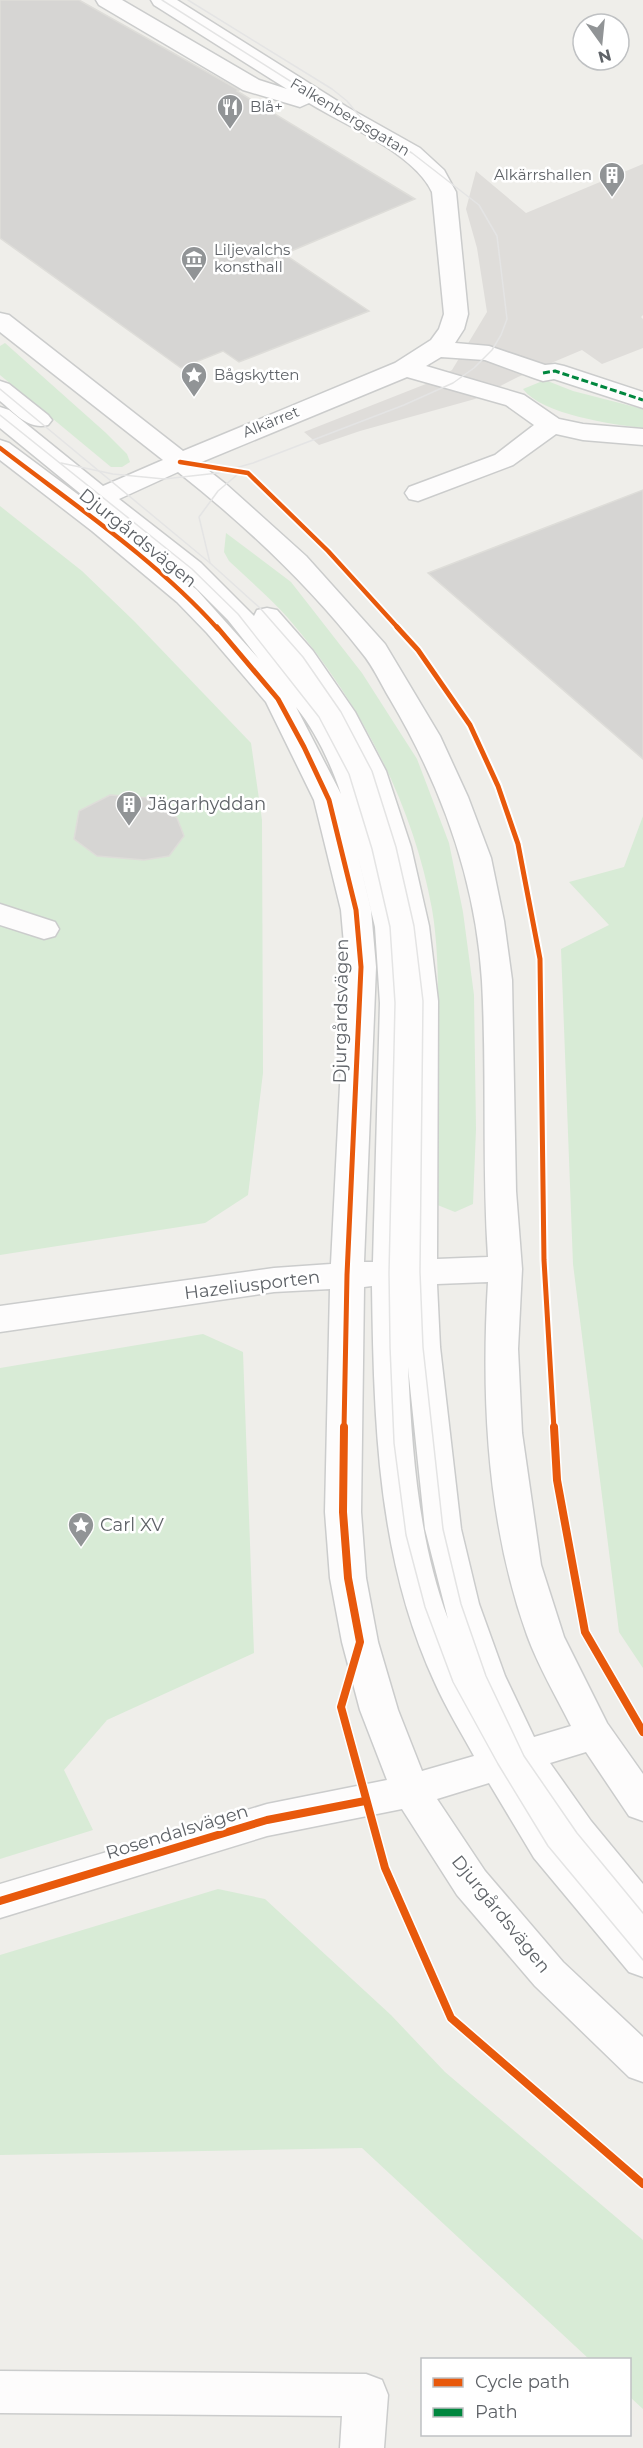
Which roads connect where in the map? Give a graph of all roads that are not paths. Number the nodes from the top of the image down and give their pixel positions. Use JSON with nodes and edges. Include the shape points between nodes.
{"nodes":[{"id":1,"x":107,"y":0,"type":"edge"},
{"id":2,"x":162,"y":0,"type":"edge"},
{"id":3,"x":339,"y":112,"type":"junction"},
{"id":4,"x":0,"y":320,"type":"edge"},
{"id":5,"x":454,"y":325,"type":"joint"},
{"id":6,"x":436,"y":349,"type":"junction"},
{"id":7,"x":405,"y":368,"type":"junction"},
{"id":8,"x":0,"y":389,"type":"edge"},
{"id":9,"x":643,"y":400,"type":"edge"},
{"id":10,"x":0,"y":415,"type":"edge"},
{"id":11,"x":551,"y":425,"type":"junction"},
{"id":12,"x":643,"y":437,"type":"edge"},
{"id":13,"x":0,"y":448,"type":"edge"},
{"id":14,"x":180,"y":462,"type":"junction"},
{"id":15,"x":418,"y":493,"type":"dead end"},
{"id":16,"x":100,"y":497,"type":"junction"},
{"id":17,"x":0,"y":914,"type":"edge"},
{"id":18,"x":44,"y":929,"type":"dead end"},
{"id":19,"x":505,"y":1269,"type":"junction"},
{"id":20,"x":404,"y":1272,"type":"junction"},
{"id":21,"x":347,"y":1275,"type":"junction"},
{"id":22,"x":0,"y":1319,"type":"edge"},
{"id":23,"x":594,"y":1734,"type":"junction"},
{"id":24,"x":511,"y":1760,"type":"junction"},
{"id":25,"x":411,"y":1791,"type":"junction"},
{"id":26,"x":643,"y":1805,"type":"edge"},
{"id":27,"x":0,"y":1901,"type":"edge"},
{"id":28,"x":643,"y":1913,"type":"edge"},
{"id":29,"x":643,"y":1960,"type":"edge"},
{"id":30,"x":643,"y":2064,"type":"edge"},
{"id":31,"x":0,"y":2392,"type":"edge"},
{"id":32,"x":362,"y":2448,"type":"edge"}],
"edges":[{"from":1,"to":3,"type":"street","via":[[251,85]]},
{"from":2,"to":3,"type":"street","name":"Falkenbergsgatan"},
{"from":3,"to":5,"type":"street","name":"Falkenbergsgatan","via":[[412,153],[441,183],[454,292]]},
{"from":4,"to":14,"type":"street"},
{"from":5,"to":6,"type":"street","name":"Alkärret"},
{"from":6,"to":7,"type":"street","name":"Alkärret"},
{"from":6,"to":9,"type":"street","via":[[489,353],[543,373],[555,371]]},
{"from":7,"to":11,"type":"street","via":[[515,400]]},
{"from":7,"to":14,"type":"street","name":"Alkärret"},
{"from":8,"to":16,"type":"street","name":"Djurgårdsvägen"},
{"from":10,"to":16,"type":"street","name":"Djurgårdsvägen"},
{"from":11,"to":12,"type":"street"},
{"from":11,"to":15,"type":"street","via":[[504,460]]},
{"from":13,"to":16,"type":"street","name":"Djurgårdsvägen"},
{"from":14,"to":16,"type":"street","name":"Alkärret"},
{"from":14,"to":19,"type":"street","via":[[297,562],[375,650],[426,736],[454,797],[476,858],[496,980]]},
{"from":16,"to":20,"type":"street","name":"Djurgårdsvägen","via":[[192,569],[238,614],[319,717],[349,774],[390,927]]},
{"from":16,"to":21,"type":"street","name":"Djurgårdsvägen","via":[[245,657],[278,699],[328,800],[356,910],[361,967]]},
{"from":17,"to":18,"type":"street"},
{"from":19,"to":20,"type":"street","name":"Hazeliusporten"},
{"from":19,"to":23,"type":"street","via":[[501,1349],[505,1433],[523,1565],[546,1637]]},
{"from":20,"to":21,"type":"street","name":"Hazeliusporten"},
{"from":20,"to":24,"type":"street","name":"Djurgårdsvägen","via":[[394,1443],[406,1535],[425,1607],[453,1682]]},
{"from":21,"to":22,"type":"street","name":"Hazeliusporten","via":[[274,1280]]},
{"from":21,"to":25,"type":"street","name":"Djurgårdsvägen","via":[[343,1512],[348,1578],[379,1710]]},
{"from":23,"to":24,"type":"street","name":"Rosendalsvägen"},
{"from":23,"to":26,"type":"street"},
{"from":24,"to":25,"type":"street","name":"Rosendalsvägen"},
{"from":24,"to":28,"type":"street","name":"Djurgårdsvägen"},
{"from":24,"to":29,"type":"street","name":"Djurgårdsvägen","via":[[548,1846]]},
{"from":25,"to":27,"type":"street","name":"Rosendalsvägen","via":[[267,1820]]},
{"from":25,"to":30,"type":"street","name":"Djurgårdsvägen","via":[[471,1883],[549,1974]]},
{"from":31,"to":32,"type":"street","via":[[366,2395]]}]}
